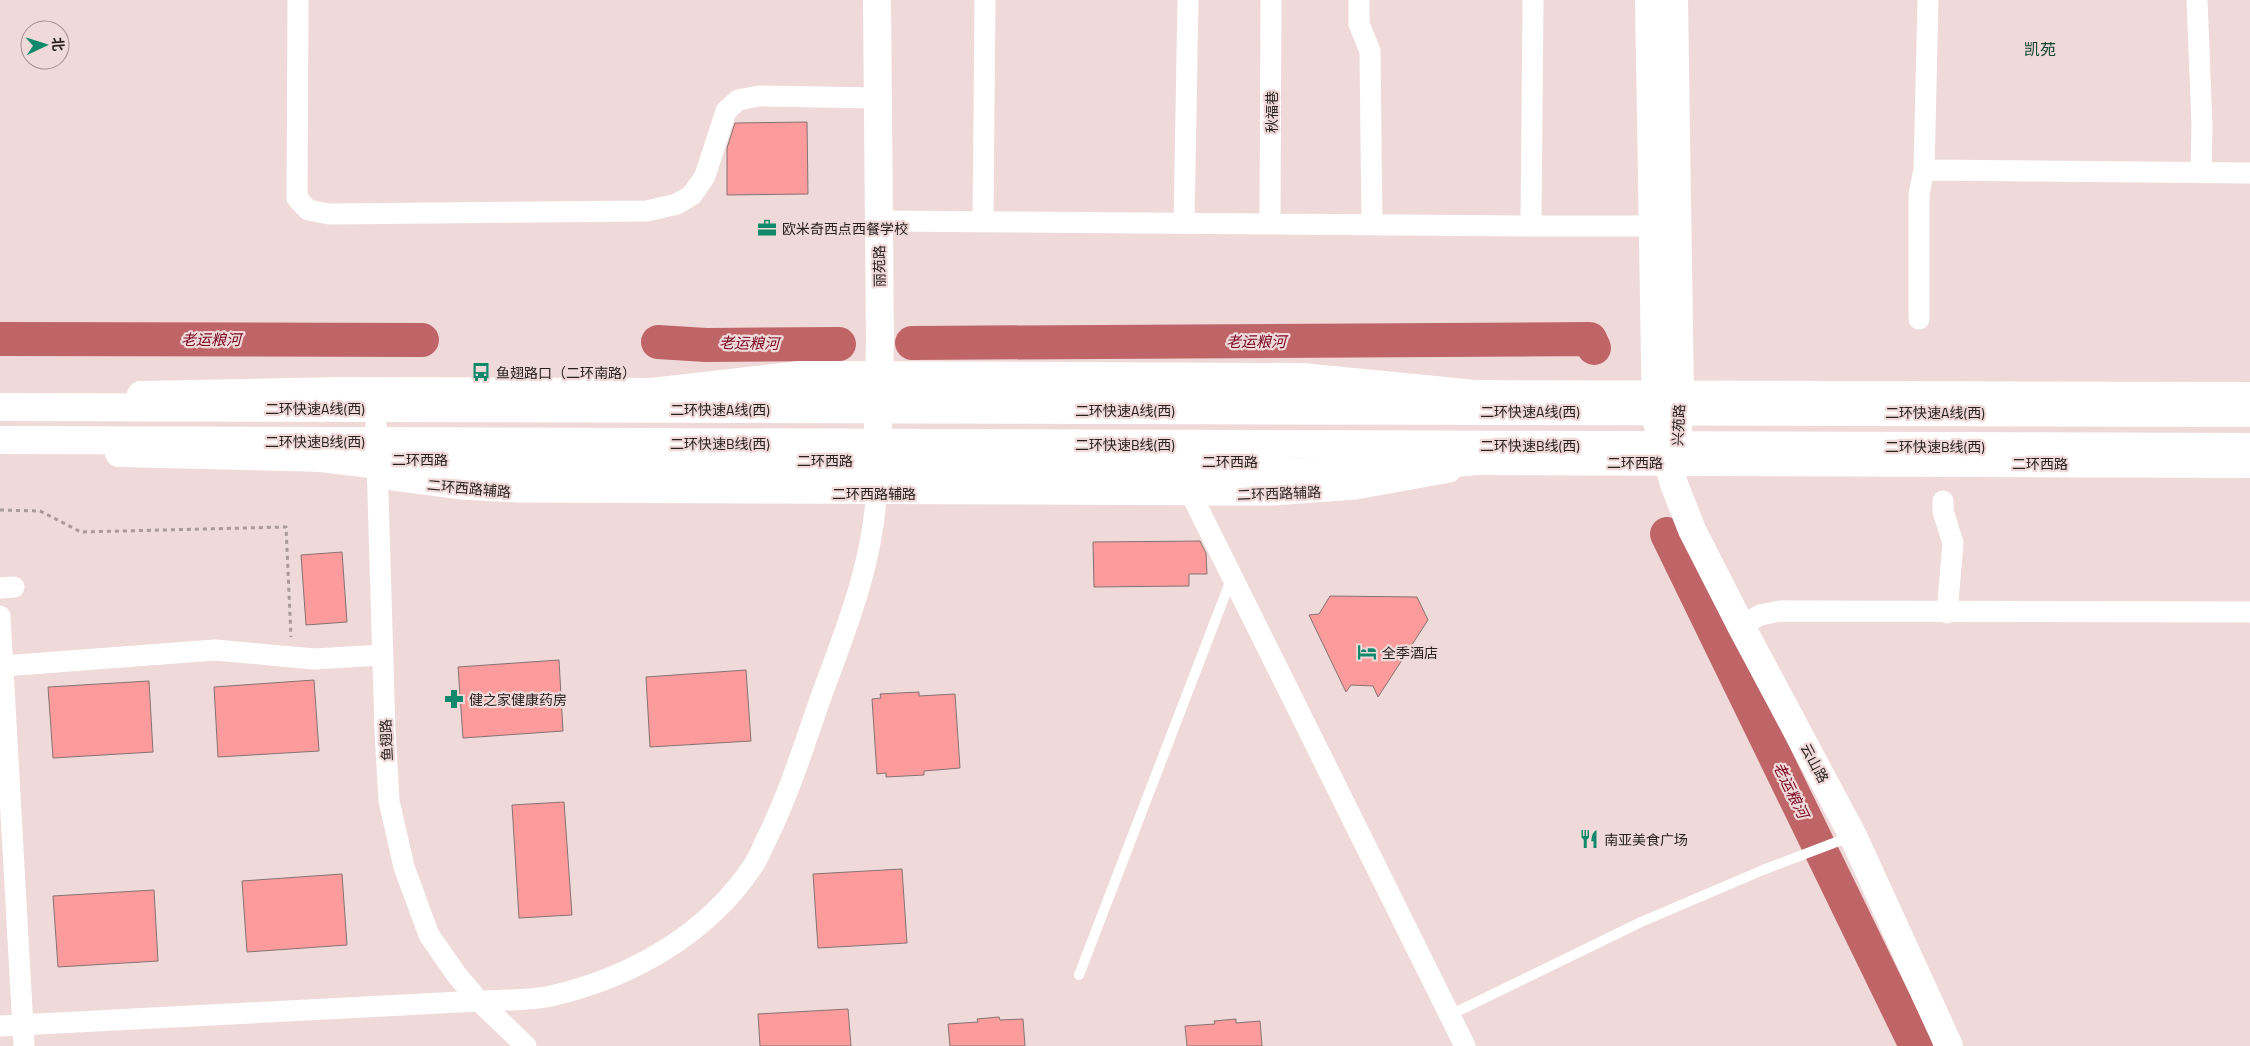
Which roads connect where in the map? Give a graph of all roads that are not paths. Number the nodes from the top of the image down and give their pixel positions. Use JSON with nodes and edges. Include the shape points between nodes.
{"nodes":[{"id":1,"x":298,"y":0,"type":"edge"},
{"id":2,"x":877,"y":0,"type":"edge"},
{"id":3,"x":985,"y":0,"type":"edge"},
{"id":4,"x":1188,"y":0,"type":"edge"},
{"id":5,"x":1271,"y":0,"type":"edge"},
{"id":6,"x":1359,"y":0,"type":"edge"},
{"id":7,"x":1533,"y":0,"type":"edge"},
{"id":8,"x":1649,"y":0,"type":"edge"},
{"id":9,"x":1674,"y":0,"type":"edge"},
{"id":10,"x":1928,"y":0,"type":"edge"},
{"id":11,"x":2197,"y":0,"type":"edge"},
{"id":12,"x":877,"y":98,"type":"junction"},
{"id":13,"x":1924,"y":170,"type":"junction"},
{"id":14,"x":2202,"y":173,"type":"junction"},
{"id":15,"x":2250,"y":174,"type":"edge"},
{"id":16,"x":878,"y":221,"type":"junction"},
{"id":17,"x":984,"y":221,"type":"junction"},
{"id":18,"x":1184,"y":223,"type":"junction"},
{"id":19,"x":1270,"y":223,"type":"junction"},
{"id":20,"x":1372,"y":224,"type":"junction"},
{"id":21,"x":1531,"y":226,"type":"junction"},
{"id":22,"x":1653,"y":226,"type":"junction"},
{"id":23,"x":1919,"y":319,"type":"dead end"},
{"id":24,"x":375,"y":391,"type":"junction"},
{"id":25,"x":878,"y":393,"type":"junction"},
{"id":26,"x":1494,"y":394,"type":"junction"},
{"id":27,"x":1668,"y":395,"type":"junction"},
{"id":28,"x":2250,"y":396,"type":"edge"},
{"id":29,"x":0,"y":398,"type":"edge"},
{"id":30,"x":0,"y":407,"type":"edge"},
{"id":31,"x":398,"y":408,"type":"junction"},
{"id":32,"x":2250,"y":413,"type":"edge"},
{"id":33,"x":0,"y":440,"type":"edge"},
{"id":34,"x":193,"y":441,"type":"junction"},
{"id":35,"x":2250,"y":447,"type":"edge"},
{"id":36,"x":0,"y":450,"type":"edge"},
{"id":37,"x":1493,"y":461,"type":"junction"},
{"id":38,"x":2250,"y":464,"type":"edge"},
{"id":39,"x":377,"y":468,"type":"junction"},
{"id":40,"x":1673,"y":469,"type":"junction"},
{"id":41,"x":877,"y":475,"type":"junction"},
{"id":42,"x":1191,"y":494,"type":"junction"},
{"id":43,"x":1943,"y":501,"type":"dead end"},
{"id":44,"x":1232,"y":576,"type":"junction"},
{"id":45,"x":2250,"y":612,"type":"edge"},
{"id":46,"x":1947,"y":613,"type":"junction"},
{"id":47,"x":0,"y":616,"type":"edge"},
{"id":48,"x":1741,"y":626,"type":"junction"},
{"id":49,"x":383,"y":655,"type":"junction"},
{"id":50,"x":3,"y":666,"type":"junction"},
{"id":51,"x":1841,"y":840,"type":"junction"},
{"id":52,"x":1079,"y":975,"type":"dead end"},
{"id":53,"x":479,"y":1001,"type":"junction"},
{"id":54,"x":1450,"y":1015,"type":"junction"},
{"id":55,"x":23,"y":1024,"type":"junction"},
{"id":56,"x":0,"y":1026,"type":"edge"},
{"id":57,"x":24,"y":1046,"type":"edge"},
{"id":58,"x":526,"y":1046,"type":"edge"},
{"id":59,"x":1466,"y":1046,"type":"edge"},
{"id":60,"x":1949,"y":1046,"type":"edge"}],
"edges":[{"from":1,"to":12,"type":"street","via":[[297,198],[308,210],[329,214],[647,211],[677,204],[692,195],[705,176],[726,111],[738,100],[759,96]]},
{"from":2,"to":12,"type":"main road","name":"丽苑路"},
{"from":3,"to":17,"type":"street"},
{"from":4,"to":18,"type":"street"},
{"from":5,"to":19,"type":"street","name":"秋福巷"},
{"from":6,"to":20,"type":"street","via":[[1359,24],[1370,52]]},
{"from":7,"to":21,"type":"street"},
{"from":8,"to":22,"type":"main road","name":"兴苑路"},
{"from":9,"to":27,"type":"main road","name":"兴苑路"},
{"from":10,"to":13,"type":"street"},
{"from":11,"to":14,"type":"street"},
{"from":12,"to":16,"type":"main road","name":"丽苑路"},
{"from":13,"to":14,"type":"street"},
{"from":13,"to":23,"type":"street","via":[[1919,194]]},
{"from":14,"to":15,"type":"street"},
{"from":16,"to":17,"type":"street"},
{"from":16,"to":25,"type":"main road","name":"丽苑路"},
{"from":17,"to":18,"type":"street"},
{"from":18,"to":19,"type":"street"},
{"from":19,"to":20,"type":"street"},
{"from":20,"to":21,"type":"street"},
{"from":21,"to":22,"type":"street"},
{"from":22,"to":27,"type":"main road","name":"兴苑路"},
{"from":24,"to":25,"type":"main road"},
{"from":24,"to":29,"type":"main road"},
{"from":24,"to":39,"type":"street","name":"鱼翅路"},
{"from":25,"to":26,"type":"main road"},
{"from":25,"to":41,"type":"main road","name":"丽苑路"},
{"from":26,"to":27,"type":"main road"},
{"from":26,"to":31,"type":"main road","via":[[1284,377],[800,375],[578,400]]},
{"from":27,"to":28,"type":"main road"},
{"from":27,"to":40,"type":"main road","name":"兴苑路"},
{"from":30,"to":31,"type":"main road","name":"二环快速A线(西)"},
{"from":31,"to":32,"type":"main road","name":"二环快速A线(西)"},
{"from":33,"to":34,"type":"main road","name":"二环快速B线(西)"},
{"from":34,"to":35,"type":"main road","name":"二环快速B线(西)"},
{"from":34,"to":37,"type":"main road","via":[[394,467],[498,475],[1170,478]]},
{"from":36,"to":39,"type":"main road","name":"二环西路","via":[[254,457]]},
{"from":37,"to":40,"type":"main road","name":"二环西路"},
{"from":37,"to":41,"type":"main road","name":"二环西路"},
{"from":37,"to":42,"type":"street","name":"二环西路辅路","via":[[1422,478],[1335,491],[1272,495]]},
{"from":38,"to":40,"type":"main road","name":"二环西路"},
{"from":39,"to":41,"type":"main road","name":"二环西路"},
{"from":39,"to":49,"type":"street","name":"鱼翅路"},
{"from":40,"to":48,"type":"main road","name":"云山路","via":[[1692,530]]},
{"from":41,"to":42,"type":"street","name":"二环西路辅路"},
{"from":41,"to":53,"type":"street","via":[[876,506],[857,598],[779,813],[753,866],[699,927],[622,974],[550,996]]},
{"from":42,"to":44,"type":"street"},
{"from":43,"to":46,"type":"street","via":[[1953,543]]},
{"from":44,"to":52,"type":"lane"},
{"from":44,"to":54,"type":"street"},
{"from":45,"to":46,"type":"street"},
{"from":46,"to":48,"type":"street","via":[[1780,611],[1760,615]]},
{"from":47,"to":50,"type":"street"},
{"from":48,"to":51,"type":"main road","name":"云山路"},
{"from":49,"to":50,"type":"street","via":[[314,658],[215,650]]},
{"from":49,"to":53,"type":"street","name":"鱼翅路","via":[[389,801],[404,867],[428,935]]},
{"from":50,"to":55,"type":"street"},
{"from":51,"to":54,"type":"lane","via":[[1640,922]]},
{"from":51,"to":60,"type":"main road","name":"云山路"},
{"from":53,"to":55,"type":"street"},
{"from":53,"to":58,"type":"street","name":"鱼翅路"},
{"from":54,"to":59,"type":"street"},
{"from":55,"to":56,"type":"street"},
{"from":55,"to":57,"type":"street"}]}
